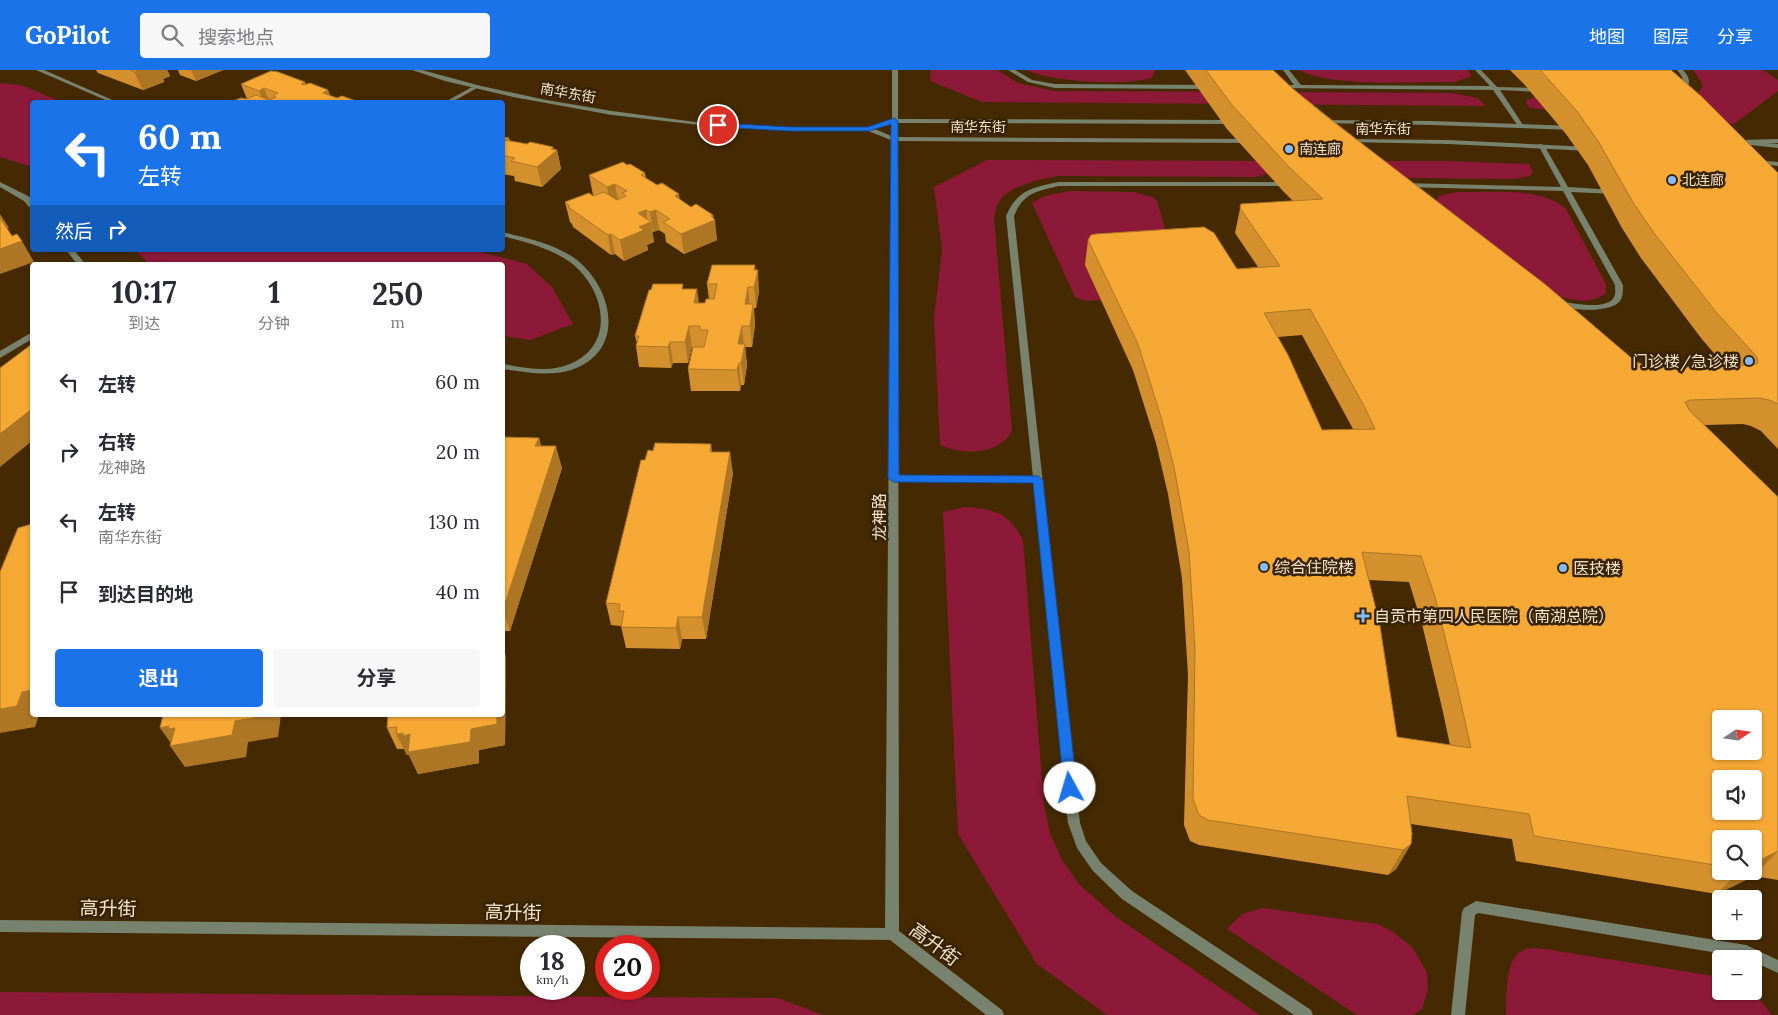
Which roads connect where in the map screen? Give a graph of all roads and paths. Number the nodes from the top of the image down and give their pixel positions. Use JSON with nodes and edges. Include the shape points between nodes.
{"nodes":[{"id":1,"x":39,"y":70,"type":"edge"},
{"id":2,"x":415,"y":70,"type":"edge"},
{"id":3,"x":895,"y":70,"type":"edge"},
{"id":4,"x":1011,"y":70,"type":"edge"},
{"id":5,"x":1286,"y":70,"type":"edge"},
{"id":6,"x":1478,"y":70,"type":"edge"},
{"id":7,"x":1680,"y":70,"type":"edge"},
{"id":8,"x":1222,"y":87,"type":"edge"},
{"id":9,"x":1270,"y":87,"type":"edge"},
{"id":10,"x":1299,"y":87,"type":"junction"},
{"id":11,"x":474,"y":88,"type":"junction"},
{"id":12,"x":1495,"y":88,"type":"junction"},
{"id":13,"x":1547,"y":90,"type":"edge"},
{"id":14,"x":1671,"y":95,"type":"edge"},
{"id":15,"x":109,"y":100,"type":"edge"},
{"id":16,"x":452,"y":100,"type":"edge"},
{"id":17,"x":894,"y":121,"type":"junction"},
{"id":18,"x":1243,"y":122,"type":"edge"},
{"id":19,"x":1313,"y":122,"type":"edge"},
{"id":20,"x":1520,"y":125,"type":"junction"},
{"id":21,"x":869,"y":129,"type":"junction"},
{"id":22,"x":1585,"y":129,"type":"edge"},
{"id":23,"x":894,"y":139,"type":"junction"},
{"id":24,"x":1723,"y":140,"type":"edge"},
{"id":25,"x":1254,"y":141,"type":"edge"},
{"id":26,"x":1341,"y":141,"type":"edge"},
{"id":27,"x":1778,"y":141,"type":"edge"},
{"id":28,"x":1741,"y":142,"type":"junction"},
{"id":29,"x":1541,"y":145,"type":"junction"},
{"id":30,"x":1778,"y":146,"type":"edge"},
{"id":31,"x":1598,"y":149,"type":"edge"},
{"id":32,"x":1750,"y":162,"type":"edge"},
{"id":33,"x":1778,"y":164,"type":"edge"},
{"id":34,"x":1296,"y":182,"type":"edge"},
{"id":35,"x":0,"y":184,"type":"edge"},
{"id":36,"x":1565,"y":189,"type":"junction"},
{"id":37,"x":1622,"y":192,"type":"edge"},
{"id":38,"x":1412,"y":196,"type":"edge"},
{"id":39,"x":30,"y":203,"type":"edge"},
{"id":40,"x":505,"y":235,"type":"edge"},
{"id":41,"x":72,"y":252,"type":"edge"},
{"id":42,"x":80,"y":262,"type":"edge"},
{"id":43,"x":1551,"y":301,"type":"edge"},
{"id":44,"x":30,"y":337,"type":"edge"},
{"id":45,"x":0,"y":355,"type":"edge"},
{"id":46,"x":505,"y":366,"type":"edge"},
{"id":47,"x":894,"y":478,"type":"junction"},
{"id":48,"x":1038,"y":480,"type":"junction"},
{"id":49,"x":0,"y":926,"type":"edge"},
{"id":50,"x":892,"y":934,"type":"junction"},
{"id":51,"x":1778,"y":967,"type":"edge"},
{"id":52,"x":997,"y":1015,"type":"edge"},
{"id":53,"x":1306,"y":1015,"type":"edge"},
{"id":54,"x":1458,"y":1015,"type":"edge"}],
"edges":[{"from":1,"to":15,"type":"street"},
{"from":2,"to":11,"type":"street","name":"南华东街"},
{"from":3,"to":17,"type":"street","name":"龙神路"},
{"from":4,"to":8,"type":"street","via":[[1030,81],[1055,86]]},
{"from":5,"to":10,"type":"street"},
{"from":6,"to":12,"type":"street"},
{"from":7,"to":14,"type":"street","via":[[1688,82],[1680,92]]},
{"from":9,"to":10,"type":"street"},
{"from":10,"to":12,"type":"street"},
{"from":11,"to":16,"type":"street"},
{"from":11,"to":21,"type":"street","name":"南华东街","via":[[571,107],[680,122],[790,129]]},
{"from":12,"to":13,"type":"street"},
{"from":12,"to":20,"type":"street"},
{"from":17,"to":18,"type":"street","name":"南华东街"},
{"from":17,"to":21,"type":"street","name":"南华东街"},
{"from":17,"to":23,"type":"street","name":"龙神路"},
{"from":19,"to":20,"type":"street","name":"南华东街"},
{"from":20,"to":22,"type":"street","name":"南华东街"},
{"from":21,"to":23,"type":"street","name":"南华东街"},
{"from":23,"to":25,"type":"street","name":"南华东街"},
{"from":23,"to":47,"type":"street","name":"龙神路"},
{"from":24,"to":28,"type":"street"},
{"from":26,"to":29,"type":"street","name":"南华东街"},
{"from":27,"to":28,"type":"street"},
{"from":28,"to":30,"type":"street"},
{"from":29,"to":31,"type":"street","name":"南华东街"},
{"from":29,"to":36,"type":"street"},
{"from":32,"to":33,"type":"street"},
{"from":34,"to":48,"type":"street","via":[[1059,184],[1022,195],[1014,203],[1010,216]]},
{"from":35,"to":39,"type":"street"},
{"from":36,"to":37,"type":"street"},
{"from":36,"to":38,"type":"street","via":[[1392,185]]},
{"from":36,"to":43,"type":"street","via":[[1620,291],[1613,302],[1597,308]]},
{"from":40,"to":46,"type":"street","via":[[542,246],[574,261],[591,277],[606,309],[601,343],[595,352],[578,364],[542,372]]},
{"from":41,"to":42,"type":"street"},
{"from":44,"to":45,"type":"street"},
{"from":47,"to":48,"type":"street"},
{"from":47,"to":50,"type":"street","name":"龙神路"},
{"from":48,"to":53,"type":"street","via":[[1072,807],[1081,844],[1097,867],[1127,895]]},
{"from":49,"to":50,"type":"street","name":"高升街"},
{"from":50,"to":52,"type":"street","name":"高升街"},
{"from":51,"to":54,"type":"street","via":[[1746,951],[1476,907],[1469,912]]}]}
